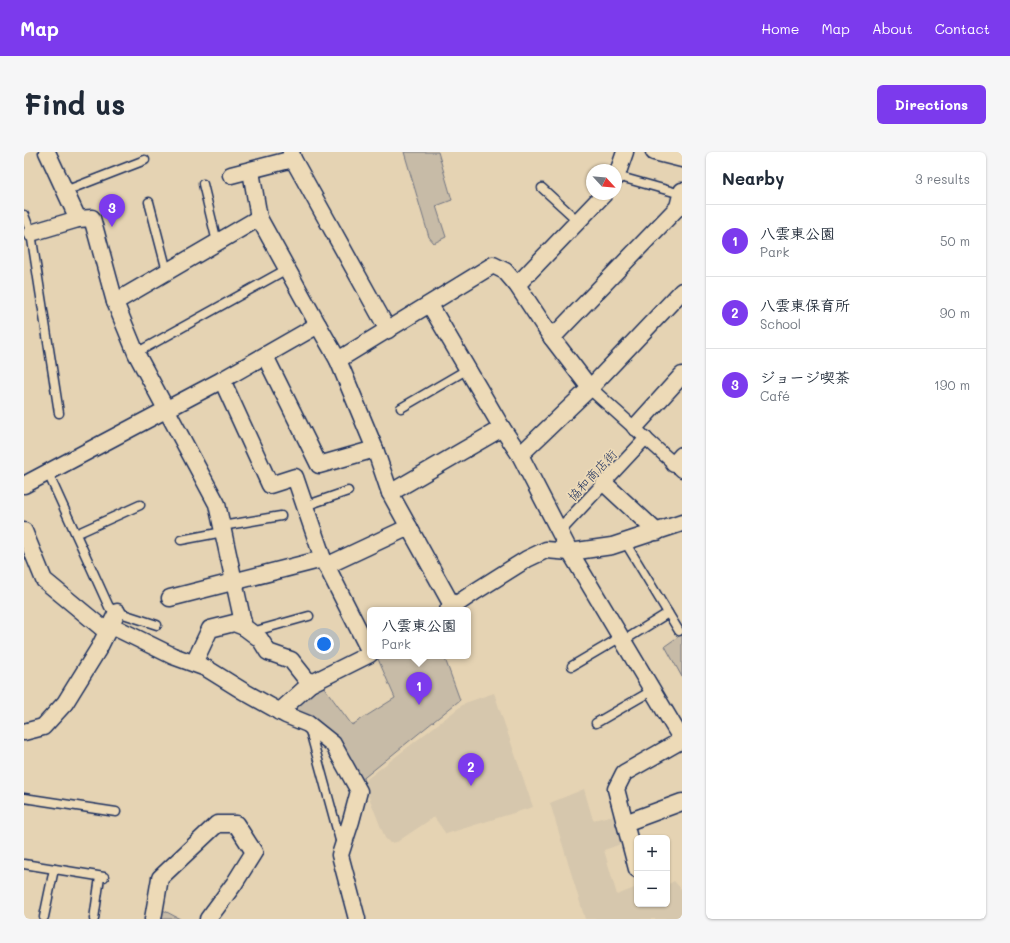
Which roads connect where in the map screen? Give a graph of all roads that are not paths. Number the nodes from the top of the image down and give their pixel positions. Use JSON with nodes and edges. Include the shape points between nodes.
{"nodes":[{"id":1,"x":48,"y":152,"type":"edge"},
{"id":2,"x":625,"y":152,"type":"edge"},
{"id":3,"x":654,"y":152,"type":"edge"},
{"id":4,"x":292,"y":156,"type":"edge"},
{"id":5,"x":682,"y":159,"type":"edge"},
{"id":6,"x":145,"y":160,"type":"dead end"},
{"id":7,"x":621,"y":164,"type":"edge"},
{"id":8,"x":251,"y":171,"type":"junction"},
{"id":9,"x":231,"y":176,"type":"dead end"},
{"id":10,"x":622,"y":178,"type":"edge"},
{"id":11,"x":203,"y":184,"type":"dead end"},
{"id":12,"x":542,"y":188,"type":"dead end"},
{"id":13,"x":65,"y":191,"type":"junction"},
{"id":14,"x":682,"y":192,"type":"edge"},
{"id":15,"x":598,"y":200,"type":"edge"},
{"id":16,"x":149,"y":202,"type":"dead end"},
{"id":17,"x":24,"y":215,"type":"edge"},
{"id":18,"x":259,"y":218,"type":"junction"},
{"id":19,"x":78,"y":219,"type":"junction"},
{"id":20,"x":578,"y":221,"type":"junction"},
{"id":21,"x":31,"y":233,"type":"junction"},
{"id":22,"x":217,"y":242,"type":"junction"},
{"id":23,"x":287,"y":269,"type":"junction"},
{"id":24,"x":167,"y":271,"type":"junction"},
{"id":25,"x":517,"y":285,"type":"junction"},
{"id":26,"x":682,"y":291,"type":"edge"},
{"id":27,"x":115,"y":302,"type":"junction"},
{"id":28,"x":430,"y":305,"type":"junction"},
{"id":29,"x":318,"y":325,"type":"junction"},
{"id":30,"x":388,"y":330,"type":"junction"},
{"id":31,"x":552,"y":338,"type":"junction"},
{"id":32,"x":136,"y":353,"type":"junction"},
{"id":33,"x":265,"y":356,"type":"junction"},
{"id":34,"x":338,"y":360,"type":"junction"},
{"id":35,"x":468,"y":369,"type":"junction"},
{"id":36,"x":682,"y":374,"type":"edge"},
{"id":37,"x":222,"y":380,"type":"junction"},
{"id":38,"x":590,"y":388,"type":"junction"},
{"id":39,"x":401,"y":408,"type":"dead end"},
{"id":40,"x":166,"y":410,"type":"junction"},
{"id":41,"x":59,"y":413,"type":"dead end"},
{"id":42,"x":502,"y":428,"type":"junction"},
{"id":43,"x":640,"y":432,"type":"junction"},
{"id":44,"x":375,"y":449,"type":"junction"},
{"id":45,"x":520,"y":455,"type":"junction"},
{"id":46,"x":679,"y":463,"type":"edge"},
{"id":47,"x":48,"y":473,"type":"junction"},
{"id":48,"x":604,"y":483,"type":"junction"},
{"id":49,"x":24,"y":485,"type":"edge"},
{"id":50,"x":348,"y":491,"type":"dead end"},
{"id":51,"x":390,"y":493,"type":"junction"},
{"id":52,"x":140,"y":505,"type":"dead end"},
{"id":53,"x":305,"y":506,"type":"junction"},
{"id":54,"x":281,"y":516,"type":"dead end"},
{"id":55,"x":682,"y":522,"type":"edge"},
{"id":56,"x":409,"y":527,"type":"junction"},
{"id":57,"x":222,"y":529,"type":"junction"},
{"id":58,"x":24,"y":531,"type":"edge"},
{"id":59,"x":559,"y":531,"type":"junction"},
{"id":60,"x":657,"y":532,"type":"junction"},
{"id":61,"x":76,"y":534,"type":"junction"},
{"id":62,"x":181,"y":540,"type":"dead end"},
{"id":63,"x":625,"y":542,"type":"junction"},
{"id":64,"x":570,"y":552,"type":"junction"},
{"id":65,"x":324,"y":562,"type":"junction"},
{"id":66,"x":234,"y":582,"type":"junction"},
{"id":67,"x":170,"y":598,"type":"dead end"},
{"id":68,"x":450,"y":607,"type":"edge"},
{"id":69,"x":452,"y":607,"type":"edge"},
{"id":70,"x":668,"y":613,"type":"junction"},
{"id":71,"x":309,"y":616,"type":"dead end"},
{"id":72,"x":112,"y":623,"type":"junction"},
{"id":73,"x":157,"y":625,"type":"dead end"},
{"id":74,"x":248,"y":630,"type":"junction"},
{"id":75,"x":679,"y":631,"type":"dead end"},
{"id":76,"x":622,"y":639,"type":"junction"},
{"id":77,"x":367,"y":647,"type":"edge"},
{"id":78,"x":367,"y":655,"type":"edge"},
{"id":79,"x":194,"y":663,"type":"junction"},
{"id":80,"x":572,"y":666,"type":"dead end"},
{"id":81,"x":310,"y":684,"type":"junction"},
{"id":82,"x":653,"y":690,"type":"junction"},
{"id":83,"x":279,"y":712,"type":"junction"},
{"id":84,"x":596,"y":723,"type":"dead end"},
{"id":85,"x":308,"y":724,"type":"junction"},
{"id":86,"x":24,"y":732,"type":"edge"},
{"id":87,"x":682,"y":740,"type":"edge"},
{"id":88,"x":24,"y":798,"type":"edge"},
{"id":89,"x":682,"y":802,"type":"edge"},
{"id":90,"x":116,"y":812,"type":"dead end"},
{"id":91,"x":625,"y":823,"type":"junction"},
{"id":92,"x":342,"y":848,"type":"junction"},
{"id":93,"x":634,"y":858,"type":"edge"},
{"id":94,"x":24,"y":864,"type":"edge"},
{"id":95,"x":54,"y":869,"type":"junction"},
{"id":96,"x":44,"y":917,"type":"dead end"},
{"id":97,"x":94,"y":919,"type":"edge"},
{"id":98,"x":153,"y":919,"type":"edge"},
{"id":99,"x":208,"y":919,"type":"edge"},
{"id":100,"x":356,"y":919,"type":"edge"}],
"edges":[{"from":1,"to":13,"type":"street"},
{"from":2,"to":7,"type":"street"},
{"from":3,"to":5,"type":"street"},
{"from":4,"to":8,"type":"street"},
{"from":4,"to":30,"type":"street"},
{"from":6,"to":13,"type":"lane"},
{"from":8,"to":9,"type":"street"},
{"from":8,"to":18,"type":"street"},
{"from":10,"to":14,"type":"lane"},
{"from":11,"to":22,"type":"lane"},
{"from":12,"to":20,"type":"lane"},
{"from":13,"to":19,"type":"street"},
{"from":14,"to":31,"type":"street","via":[[678,207]]},
{"from":15,"to":20,"type":"street"},
{"from":16,"to":24,"type":"lane"},
{"from":17,"to":21,"type":"lane"},
{"from":18,"to":22,"type":"street"},
{"from":18,"to":23,"type":"street"},
{"from":19,"to":21,"type":"street"},
{"from":19,"to":27,"type":"street","via":[[92,218]]},
{"from":20,"to":25,"type":"street"},
{"from":21,"to":41,"type":"lane"},
{"from":22,"to":24,"type":"street"},
{"from":23,"to":29,"type":"street"},
{"from":23,"to":32,"type":"lane"},
{"from":24,"to":27,"type":"street"},
{"from":25,"to":28,"type":"street","via":[[505,271],[493,265]]},
{"from":25,"to":31,"type":"street"},
{"from":26,"to":38,"type":"street"},
{"from":27,"to":32,"type":"street"},
{"from":28,"to":30,"type":"street"},
{"from":28,"to":35,"type":"street"},
{"from":29,"to":33,"type":"street"},
{"from":29,"to":34,"type":"street"},
{"from":30,"to":34,"type":"street"},
{"from":31,"to":38,"type":"street"},
{"from":32,"to":40,"type":"street"},
{"from":33,"to":37,"type":"street"},
{"from":33,"to":44,"type":"street","via":[[319,465]]},
{"from":34,"to":44,"type":"street"},
{"from":35,"to":39,"type":"lane"},
{"from":35,"to":42,"type":"street"},
{"from":36,"to":43,"type":"street"},
{"from":37,"to":40,"type":"street"},
{"from":37,"to":53,"type":"street","via":[[270,485],[295,477]]},
{"from":38,"to":43,"type":"street"},
{"from":38,"to":45,"type":"street"},
{"from":40,"to":47,"type":"street"},
{"from":40,"to":57,"type":"street","via":[[217,504]]},
{"from":42,"to":45,"type":"street"},
{"from":42,"to":51,"type":"street"},
{"from":43,"to":46,"type":"street"},
{"from":43,"to":48,"type":"street","name":"協和商店街"},
{"from":44,"to":51,"type":"street"},
{"from":45,"to":59,"type":"street"},
{"from":47,"to":49,"type":"street"},
{"from":47,"to":61,"type":"lane"},
{"from":48,"to":59,"type":"street","name":"協和商店街"},
{"from":48,"to":60,"type":"street"},
{"from":50,"to":53,"type":"lane"},
{"from":51,"to":56,"type":"street"},
{"from":52,"to":61,"type":"lane"},
{"from":53,"to":65,"type":"street"},
{"from":54,"to":57,"type":"lane"},
{"from":55,"to":60,"type":"street"},
{"from":56,"to":65,"type":"street"},
{"from":56,"to":68,"type":"street"},
{"from":57,"to":62,"type":"lane"},
{"from":57,"to":66,"type":"street"},
{"from":58,"to":72,"type":"street","via":[[44,580]]},
{"from":59,"to":64,"type":"street"},
{"from":60,"to":63,"type":"street"},
{"from":61,"to":72,"type":"lane","via":[[109,607]]},
{"from":63,"to":64,"type":"street"},
{"from":63,"to":70,"type":"lane"},
{"from":64,"to":69,"type":"street","via":[[546,550],[527,559]]},
{"from":64,"to":76,"type":"street"},
{"from":65,"to":66,"type":"street"},
{"from":65,"to":77,"type":"street"},
{"from":66,"to":67,"type":"street"},
{"from":66,"to":74,"type":"street"},
{"from":70,"to":75,"type":"lane"},
{"from":70,"to":76,"type":"lane"},
{"from":71,"to":74,"type":"lane"},
{"from":72,"to":73,"type":"lane"},
{"from":72,"to":79,"type":"street","via":[[174,656]]},
{"from":72,"to":86,"type":"street","via":[[65,703],[43,727]]},
{"from":74,"to":79,"type":"street","via":[[234,623],[210,629]]},
{"from":74,"to":81,"type":"street","via":[[260,639],[268,652],[291,660]]},
{"from":76,"to":80,"type":"lane"},
{"from":76,"to":82,"type":"street"},
{"from":78,"to":81,"type":"street"},
{"from":79,"to":83,"type":"street"},
{"from":81,"to":83,"type":"street"},
{"from":82,"to":84,"type":"lane"},
{"from":82,"to":87,"type":"street"},
{"from":83,"to":85,"type":"street"},
{"from":85,"to":92,"type":"lane"},
{"from":85,"to":92,"type":"street","via":[[333,744],[359,791]]},
{"from":87,"to":91,"type":"street","via":[[624,774],[616,789]]},
{"from":88,"to":90,"type":"lane"},
{"from":89,"to":91,"type":"street"},
{"from":91,"to":93,"type":"street"},
{"from":92,"to":100,"type":"street","via":[[340,855]]},
{"from":94,"to":95,"type":"lane"},
{"from":95,"to":96,"type":"lane"},
{"from":95,"to":97,"type":"lane","via":[[102,877]]},
{"from":98,"to":99,"type":"street","via":[[160,878],[217,824],[236,824],[254,852]]}]}
